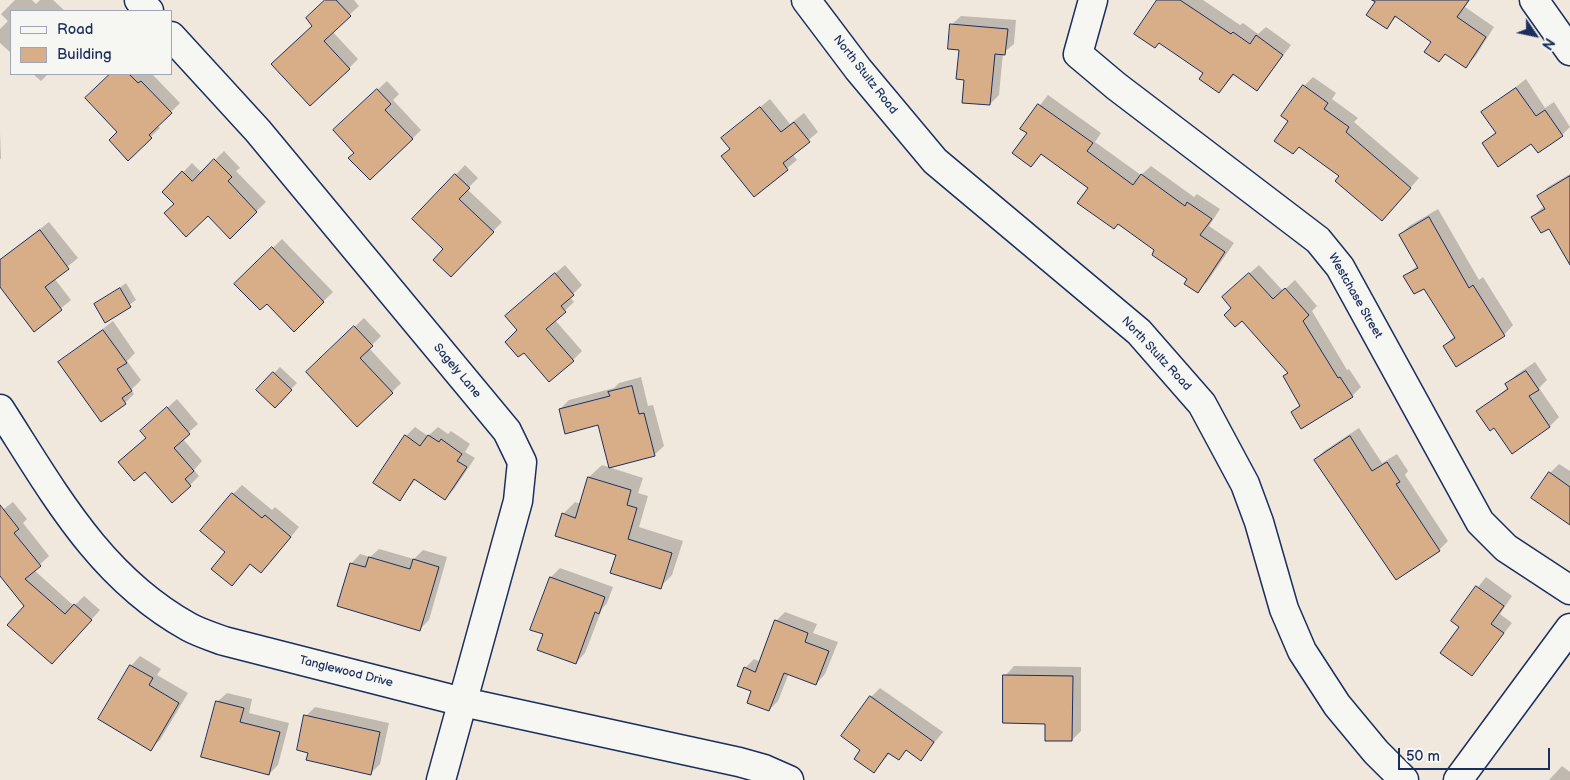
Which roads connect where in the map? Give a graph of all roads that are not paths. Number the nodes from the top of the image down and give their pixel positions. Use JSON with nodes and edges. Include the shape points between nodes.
{"nodes":[{"id":1,"x":139,"y":0,"type":"edge"},
{"id":2,"x":806,"y":0,"type":"edge"},
{"id":3,"x":1093,"y":0,"type":"edge"},
{"id":4,"x":1534,"y":0,"type":"edge"},
{"id":5,"x":148,"y":10,"type":"edge"},
{"id":6,"x":172,"y":37,"type":"edge"},
{"id":7,"x":1570,"y":51,"type":"edge"},
{"id":8,"x":0,"y":409,"type":"edge"},
{"id":9,"x":1570,"y":590,"type":"edge"},
{"id":10,"x":1570,"y":628,"type":"edge"},
{"id":11,"x":463,"y":702,"type":"junction"},
{"id":12,"x":441,"y":780,"type":"edge"},
{"id":13,"x":789,"y":780,"type":"edge"},
{"id":14,"x":1404,"y":780,"type":"edge"},
{"id":15,"x":1458,"y":780,"type":"edge"}],
"edges":[{"from":1,"to":5,"type":"street"},
{"from":2,"to":14,"type":"street","name":"North Stultz Road","via":[[858,69],[936,161],[1139,332],[1202,404],[1245,484],[1284,609],[1302,651],[1337,705]]},
{"from":3,"to":9,"type":"street","name":"Westchase Street","via":[[1078,54],[1330,252],[1480,522],[1506,548]]},
{"from":4,"to":7,"type":"street"},
{"from":6,"to":11,"type":"street","name":"Sagely Lane","via":[[258,131],[507,431],[515,446],[522,462],[518,501]]},
{"from":8,"to":11,"type":"street","name":"Tanglewood Drive","via":[[63,507],[107,565],[160,609],[191,628],[224,641]]},
{"from":10,"to":15,"type":"street"},
{"from":11,"to":12,"type":"street","name":"Sagely Lane"},
{"from":11,"to":13,"type":"street","name":"Tanglewood Drive","via":[[740,762]]}]}
